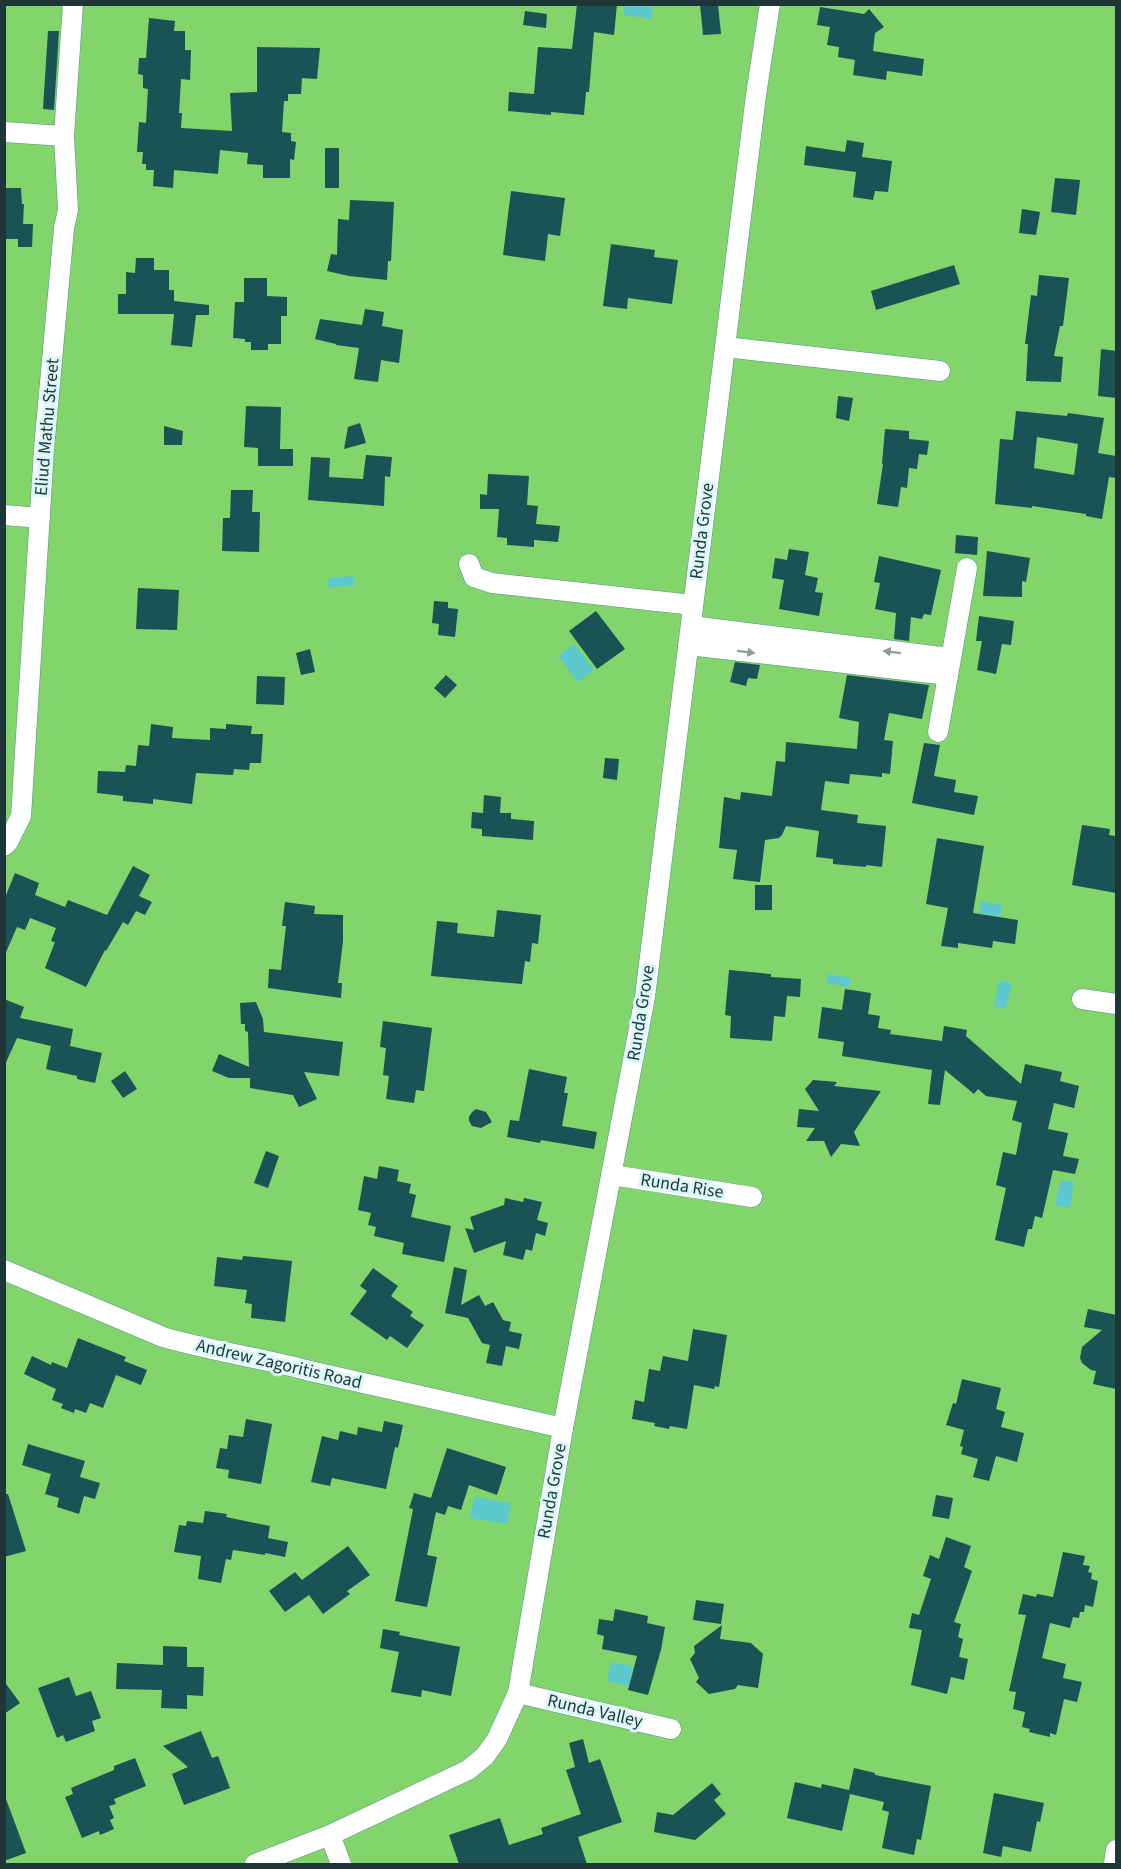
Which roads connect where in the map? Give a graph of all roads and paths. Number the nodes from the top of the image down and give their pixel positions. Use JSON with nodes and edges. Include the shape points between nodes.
{"nodes":[{"id":1,"x":73,"y":4,"type":"edge"},
{"id":2,"x":770,"y":4,"type":"edge"},
{"id":3,"x":4,"y":132,"type":"edge"},
{"id":4,"x":64,"y":136,"type":"junction"},
{"id":5,"x":725,"y":347,"type":"junction"},
{"id":6,"x":940,"y":371,"type":"dead end"},
{"id":7,"x":4,"y":515,"type":"edge"},
{"id":8,"x":40,"y":518,"type":"junction"},
{"id":9,"x":469,"y":564,"type":"dead end"},
{"id":10,"x":968,"y":568,"type":"dead end"},
{"id":11,"x":693,"y":605,"type":"junction"},
{"id":12,"x":689,"y":636,"type":"junction"},
{"id":13,"x":949,"y":667,"type":"junction"},
{"id":14,"x":938,"y":732,"type":"dead end"},
{"id":15,"x":4,"y":846,"type":"edge"},
{"id":16,"x":1082,"y":999,"type":"dead end"},
{"id":17,"x":1116,"y":1004,"type":"edge"},
{"id":18,"x":612,"y":1174,"type":"junction"},
{"id":19,"x":752,"y":1197,"type":"dead end"},
{"id":20,"x":4,"y":1269,"type":"edge"},
{"id":21,"x":563,"y":1428,"type":"junction"},
{"id":22,"x":518,"y":1693,"type":"junction"},
{"id":23,"x":671,"y":1729,"type":"dead end"},
{"id":24,"x":330,"y":1835,"type":"junction"},
{"id":25,"x":1116,"y":1850,"type":"edge"},
{"id":26,"x":255,"y":1864,"type":"edge"},
{"id":27,"x":341,"y":1864,"type":"edge"},
{"id":28,"x":1114,"y":1864,"type":"edge"}],
"edges":[{"from":1,"to":4,"type":"street","name":"Eliud Mathu Street"},
{"from":2,"to":5,"type":"street","name":"Runda Grove"},
{"from":3,"to":4,"type":"street"},
{"from":4,"to":8,"type":"street","name":"Eliud Mathu Street","via":[[68,210]]},
{"from":5,"to":6,"type":"street"},
{"from":5,"to":11,"type":"street","name":"Runda Grove"},
{"from":7,"to":8,"type":"street"},
{"from":8,"to":15,"type":"street","name":"Eliud Mathu Street","via":[[21,816]]},
{"from":9,"to":11,"type":"street","via":[[474,577],[492,582]]},
{"from":10,"to":13,"type":"street"},
{"from":11,"to":12,"type":"street","name":"Runda Grove"},
{"from":12,"to":13,"type":"street"},
{"from":12,"to":18,"type":"street","name":"Runda Grove","via":[[645,997]]},
{"from":13,"to":14,"type":"street"},
{"from":16,"to":17,"type":"street"},
{"from":18,"to":19,"type":"street","name":"Runda Rise"},
{"from":18,"to":21,"type":"street","name":"Runda Grove"},
{"from":20,"to":21,"type":"street","name":"Andrew Zagoritis Road","via":[[182,1343]]},
{"from":21,"to":22,"type":"street","name":"Runda Grove"},
{"from":22,"to":23,"type":"street","name":"Runda Valley"},
{"from":22,"to":24,"type":"street","name":"Runda Grove","via":[[497,1739],[468,1770]]},
{"from":24,"to":26,"type":"street","name":"Runda Grove"},
{"from":24,"to":27,"type":"street"},
{"from":25,"to":28,"type":"street"}]}
